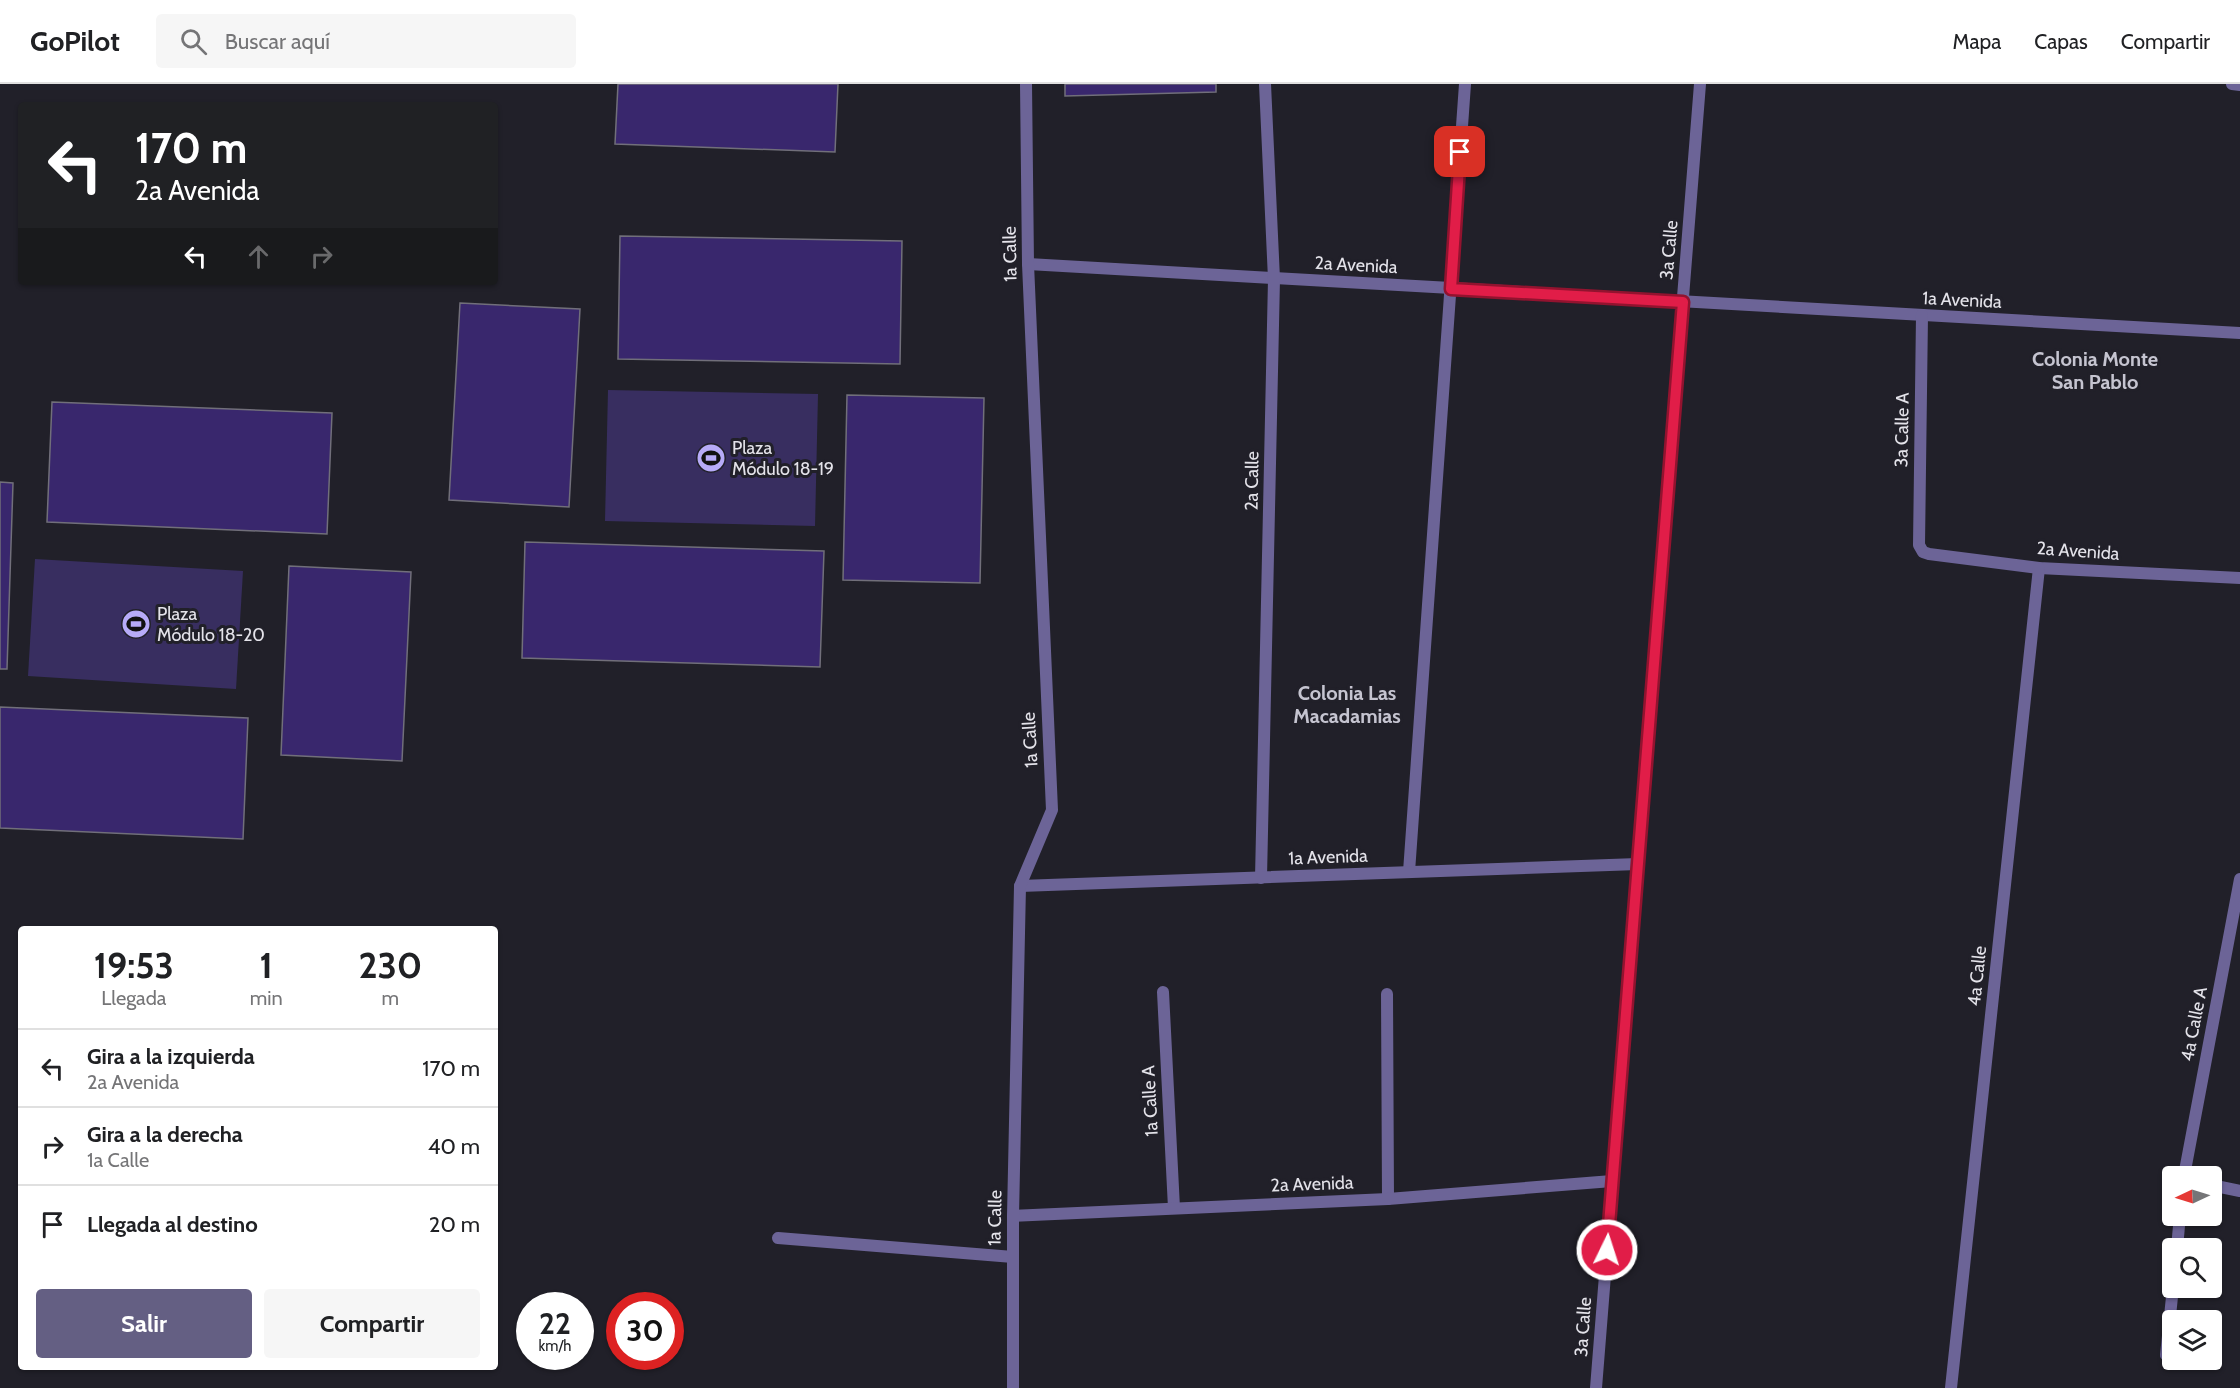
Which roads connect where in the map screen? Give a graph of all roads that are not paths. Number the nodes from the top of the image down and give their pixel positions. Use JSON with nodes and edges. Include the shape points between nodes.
{"nodes":[{"id":1,"x":1026,"y":84,"type":"edge"},
{"id":2,"x":1265,"y":84,"type":"edge"},
{"id":3,"x":1465,"y":84,"type":"edge"},
{"id":4,"x":1700,"y":84,"type":"edge"},
{"id":5,"x":2232,"y":84,"type":"edge"},
{"id":6,"x":2240,"y":85,"type":"edge"},
{"id":7,"x":1028,"y":264,"type":"junction"},
{"id":8,"x":1274,"y":279,"type":"junction"},
{"id":9,"x":1451,"y":289,"type":"junction"},
{"id":10,"x":1683,"y":302,"type":"junction"},
{"id":11,"x":1922,"y":315,"type":"junction"},
{"id":12,"x":2240,"y":333,"type":"edge"},
{"id":13,"x":1919,"y":545,"type":"joint"},
{"id":14,"x":2039,"y":568,"type":"junction"},
{"id":15,"x":2240,"y":578,"type":"edge"},
{"id":16,"x":1638,"y":864,"type":"junction"},
{"id":17,"x":1409,"y":872,"type":"junction"},
{"id":18,"x":1261,"y":878,"type":"junction"},
{"id":19,"x":2240,"y":879,"type":"edge"},
{"id":20,"x":1020,"y":886,"type":"junction"},
{"id":21,"x":1163,"y":992,"type":"dead end"},
{"id":22,"x":1387,"y":994,"type":"dead end"},
{"id":23,"x":2186,"y":1166,"type":"edge"},
{"id":24,"x":1612,"y":1181,"type":"junction"},
{"id":25,"x":2222,"y":1187,"type":"edge"},
{"id":26,"x":2240,"y":1191,"type":"edge"},
{"id":27,"x":1388,"y":1199,"type":"junction"},
{"id":28,"x":1174,"y":1208,"type":"junction"},
{"id":29,"x":1013,"y":1216,"type":"junction"},
{"id":30,"x":778,"y":1238,"type":"dead end"},
{"id":31,"x":1013,"y":1257,"type":"junction"},
{"id":32,"x":1013,"y":1388,"type":"edge"},
{"id":33,"x":1596,"y":1388,"type":"edge"},
{"id":34,"x":1951,"y":1388,"type":"edge"}],
"edges":[{"from":1,"to":7,"type":"street","name":"1a Calle"},
{"from":2,"to":8,"type":"street","name":"2a Calle"},
{"from":3,"to":9,"type":"street"},
{"from":4,"to":10,"type":"street","name":"3a Calle"},
{"from":5,"to":6,"type":"street"},
{"from":7,"to":8,"type":"street","name":"2a Avenida"},
{"from":7,"to":20,"type":"street","name":"1a Calle","via":[[1052,810]]},
{"from":8,"to":9,"type":"street","name":"2a Avenida"},
{"from":8,"to":18,"type":"street","name":"2a Calle"},
{"from":9,"to":10,"type":"street","name":"2a Avenida"},
{"from":9,"to":17,"type":"street"},
{"from":10,"to":11,"type":"street","name":"1a Avenida"},
{"from":10,"to":16,"type":"street","name":"3a Calle"},
{"from":11,"to":12,"type":"street","name":"1a Avenida"},
{"from":11,"to":13,"type":"street","name":"3a Calle A"},
{"from":13,"to":14,"type":"street","name":"2a Avenida","via":[[1929,554]]},
{"from":14,"to":15,"type":"street","name":"2a Avenida"},
{"from":14,"to":34,"type":"street","name":"4a Calle"},
{"from":16,"to":17,"type":"street","name":"1a Avenida"},
{"from":16,"to":24,"type":"street","name":"3a Calle"},
{"from":17,"to":18,"type":"street","name":"1a Avenida"},
{"from":18,"to":20,"type":"street","name":"1a Avenida"},
{"from":19,"to":23,"type":"street","name":"4a Calle A"},
{"from":20,"to":29,"type":"street","name":"1a Calle"},
{"from":21,"to":28,"type":"street","name":"1a Calle A"},
{"from":22,"to":27,"type":"street"},
{"from":24,"to":27,"type":"street","name":"2a Avenida"},
{"from":24,"to":33,"type":"street","name":"3a Calle"},
{"from":25,"to":26,"type":"street"},
{"from":27,"to":28,"type":"street","name":"2a Avenida"},
{"from":28,"to":29,"type":"street","name":"2a Avenida"},
{"from":29,"to":31,"type":"street","name":"1a Calle"},
{"from":30,"to":31,"type":"street"},
{"from":31,"to":32,"type":"street","name":"1a Calle"}]}
